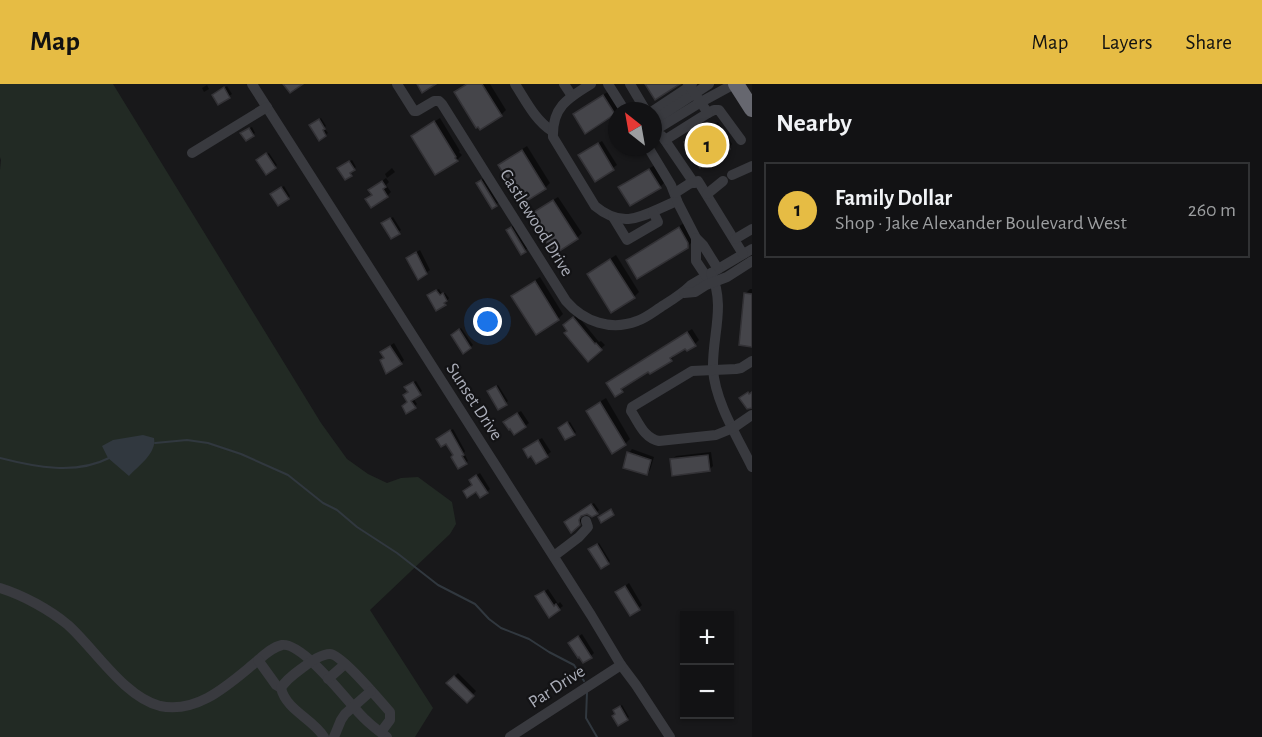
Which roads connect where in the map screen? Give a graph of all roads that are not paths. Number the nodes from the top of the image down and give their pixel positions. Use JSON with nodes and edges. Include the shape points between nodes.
{"nodes":[{"id":1,"x":252,"y":84,"type":"edge"},
{"id":2,"x":397,"y":84,"type":"edge"},
{"id":3,"x":516,"y":84,"type":"edge"},
{"id":4,"x":564,"y":84,"type":"edge"},
{"id":5,"x":591,"y":84,"type":"edge"},
{"id":6,"x":608,"y":84,"type":"edge"},
{"id":7,"x":630,"y":84,"type":"edge"},
{"id":8,"x":709,"y":84,"type":"edge"},
{"id":9,"x":735,"y":84,"type":"edge"},
{"id":10,"x":749,"y":84,"type":"edge"},
{"id":11,"x":752,"y":88,"type":"edge"},
{"id":12,"x":693,"y":90,"type":"edge"},
{"id":13,"x":572,"y":96,"type":"junction"},
{"id":14,"x":619,"y":102,"type":"edge"},
{"id":15,"x":641,"y":102,"type":"edge"},
{"id":16,"x":662,"y":106,"type":"edge"},
{"id":17,"x":267,"y":108,"type":"junction"},
{"id":18,"x":752,"y":109,"type":"edge"},
{"id":19,"x":708,"y":112,"type":"junction"},
{"id":20,"x":662,"y":117,"type":"edge"},
{"id":21,"x":552,"y":131,"type":"junction"},
{"id":22,"x":662,"y":137,"type":"edge"},
{"id":23,"x":664,"y":140,"type":"junction"},
{"id":24,"x":741,"y":140,"type":"dead end"},
{"id":25,"x":192,"y":153,"type":"dead end"},
{"id":26,"x":654,"y":156,"type":"edge"},
{"id":27,"x":752,"y":166,"type":"edge"},
{"id":28,"x":694,"y":183,"type":"junction"},
{"id":29,"x":707,"y":194,"type":"junction"},
{"id":30,"x":676,"y":197,"type":"junction"},
{"id":31,"x":653,"y":212,"type":"junction"},
{"id":32,"x":613,"y":217,"type":"junction"},
{"id":33,"x":752,"y":229,"type":"edge"},
{"id":34,"x":735,"y":239,"type":"junction"},
{"id":35,"x":749,"y":255,"type":"edge"},
{"id":36,"x":712,"y":275,"type":"junction"},
{"id":37,"x":752,"y":361,"type":"edge"},
{"id":38,"x":713,"y":369,"type":"junction"},
{"id":39,"x":752,"y":415,"type":"edge"},
{"id":40,"x":733,"y":428,"type":"junction"},
{"id":41,"x":752,"y":467,"type":"edge"},
{"id":42,"x":586,"y":522,"type":"dead end"},
{"id":43,"x":554,"y":556,"type":"junction"},
{"id":44,"x":0,"y":588,"type":"edge"},
{"id":45,"x":258,"y":660,"type":"junction"},
{"id":46,"x":311,"y":661,"type":"junction"},
{"id":47,"x":345,"y":664,"type":"junction"},
{"id":48,"x":621,"y":665,"type":"junction"},
{"id":49,"x":328,"y":679,"type":"junction"},
{"id":50,"x":281,"y":688,"type":"junction"},
{"id":51,"x":371,"y":691,"type":"junction"},
{"id":52,"x":353,"y":707,"type":"junction"},
{"id":53,"x":384,"y":735,"type":"edge"},
{"id":54,"x":324,"y":737,"type":"edge"},
{"id":55,"x":334,"y":737,"type":"edge"},
{"id":56,"x":510,"y":737,"type":"edge"},
{"id":57,"x":670,"y":737,"type":"edge"}],
"edges":[{"from":1,"to":17,"type":"street","name":"Sunset Drive"},
{"from":2,"to":36,"type":"street","name":"Castlewood Drive","via":[[414,111],[434,100],[442,104],[566,301],[579,314],[606,325],[628,324]]},
{"from":3,"to":21,"type":"street","via":[[536,118]]},
{"from":4,"to":13,"type":"street"},
{"from":5,"to":13,"type":"street"},
{"from":6,"to":14,"type":"street"},
{"from":7,"to":15,"type":"street"},
{"from":8,"to":12,"type":"street"},
{"from":9,"to":12,"type":"street"},
{"from":9,"to":18,"type":"highway"},
{"from":10,"to":11,"type":"highway"},
{"from":12,"to":16,"type":"street"},
{"from":12,"to":19,"type":"street"},
{"from":12,"to":20,"type":"street"},
{"from":13,"to":21,"type":"street","via":[[555,115]]},
{"from":17,"to":25,"type":"street"},
{"from":17,"to":43,"type":"street","name":"Sunset Drive"},
{"from":19,"to":23,"type":"street"},
{"from":19,"to":24,"type":"street","via":[[719,110]]},
{"from":21,"to":32,"type":"street","via":[[595,206]]},
{"from":22,"to":23,"type":"street"},
{"from":23,"to":28,"type":"street"},
{"from":26,"to":30,"type":"street"},
{"from":27,"to":29,"type":"street","via":[[727,178]]},
{"from":28,"to":29,"type":"street","via":[[698,181]]},
{"from":28,"to":30,"type":"street"},
{"from":29,"to":34,"type":"street"},
{"from":30,"to":31,"type":"street"},
{"from":30,"to":36,"type":"street","via":[[703,245]]},
{"from":31,"to":32,"type":"street","via":[[630,220]]},
{"from":31,"to":32,"type":"street","via":[[658,222],[627,240]]},
{"from":33,"to":34,"type":"street"},
{"from":34,"to":35,"type":"street"},
{"from":35,"to":36,"type":"street","name":"Castlewood Drive","via":[[727,277]]},
{"from":36,"to":38,"type":"street","via":[[719,306]]},
{"from":37,"to":38,"type":"street","via":[[741,368]]},
{"from":38,"to":40,"type":"street"},
{"from":38,"to":40,"type":"street","via":[[692,371],[631,411],[652,440],[707,437]]},
{"from":39,"to":40,"type":"street"},
{"from":40,"to":41,"type":"street"},
{"from":42,"to":43,"type":"street","via":[[588,527],[579,537]]},
{"from":43,"to":48,"type":"street","name":"Sunset Drive"},
{"from":44,"to":45,"type":"street","via":[[55,616],[113,675],[160,706],[206,700]]},
{"from":45,"to":46,"type":"street","via":[[282,645],[290,645]]},
{"from":45,"to":50,"type":"street"},
{"from":46,"to":47,"type":"street","via":[[334,654]]},
{"from":46,"to":49,"type":"street"},
{"from":46,"to":50,"type":"street"},
{"from":47,"to":49,"type":"street"},
{"from":47,"to":51,"type":"street"},
{"from":48,"to":56,"type":"street","name":"Par Drive"},
{"from":48,"to":57,"type":"street","name":"Sunset Drive"},
{"from":49,"to":52,"type":"street"},
{"from":50,"to":54,"type":"street","via":[[296,711]]},
{"from":51,"to":52,"type":"street"},
{"from":51,"to":53,"type":"street","via":[[390,712]]},
{"from":52,"to":53,"type":"street"},
{"from":52,"to":55,"type":"street","via":[[341,720]]}]}
